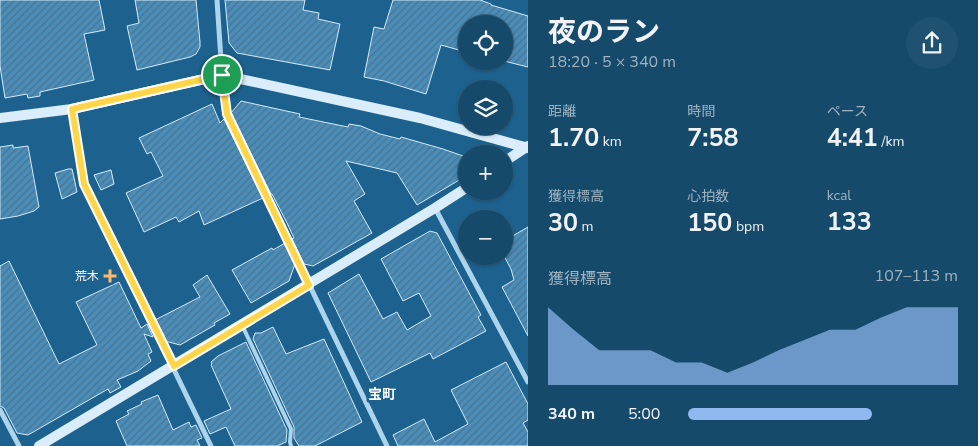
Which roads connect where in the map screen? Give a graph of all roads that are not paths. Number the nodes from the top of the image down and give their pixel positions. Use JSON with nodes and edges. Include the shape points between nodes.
{"nodes":[{"id":1,"x":217,"y":0,"type":"edge"},
{"id":2,"x":222,"y":75,"type":"junction"},
{"id":3,"x":72,"y":109,"type":"junction"},
{"id":4,"x":0,"y":118,"type":"edge"},
{"id":5,"x":528,"y":147,"type":"edge"},
{"id":6,"x":513,"y":156,"type":"edge"},
{"id":7,"x":458,"y":193,"type":"edge"},
{"id":8,"x":436,"y":208,"type":"junction"},
{"id":9,"x":309,"y":285,"type":"junction"},
{"id":10,"x":242,"y":325,"type":"junction"},
{"id":11,"x":174,"y":366,"type":"junction"},
{"id":12,"x":528,"y":382,"type":"edge"},
{"id":13,"x":0,"y":410,"type":"edge"},
{"id":14,"x":19,"y":446,"type":"edge"},
{"id":15,"x":39,"y":446,"type":"edge"},
{"id":16,"x":211,"y":446,"type":"edge"},
{"id":17,"x":292,"y":446,"type":"edge"},
{"id":18,"x":387,"y":446,"type":"edge"}],
"edges":[{"from":1,"to":2,"type":"street"},
{"from":2,"to":3,"type":"street"},
{"from":2,"to":5,"type":"street","via":[[420,118]]},
{"from":2,"to":9,"type":"street","via":[[227,114]]},
{"from":3,"to":4,"type":"street"},
{"from":3,"to":11,"type":"street","via":[[84,184]]},
{"from":5,"to":6,"type":"street"},
{"from":7,"to":8,"type":"street"},
{"from":8,"to":9,"type":"street"},
{"from":8,"to":12,"type":"street"},
{"from":9,"to":10,"type":"street"},
{"from":9,"to":18,"type":"street"},
{"from":10,"to":11,"type":"street"},
{"from":10,"to":17,"type":"lane","via":[[291,429]]},
{"from":11,"to":15,"type":"street"},
{"from":11,"to":16,"type":"street"},
{"from":13,"to":14,"type":"street"}]}
